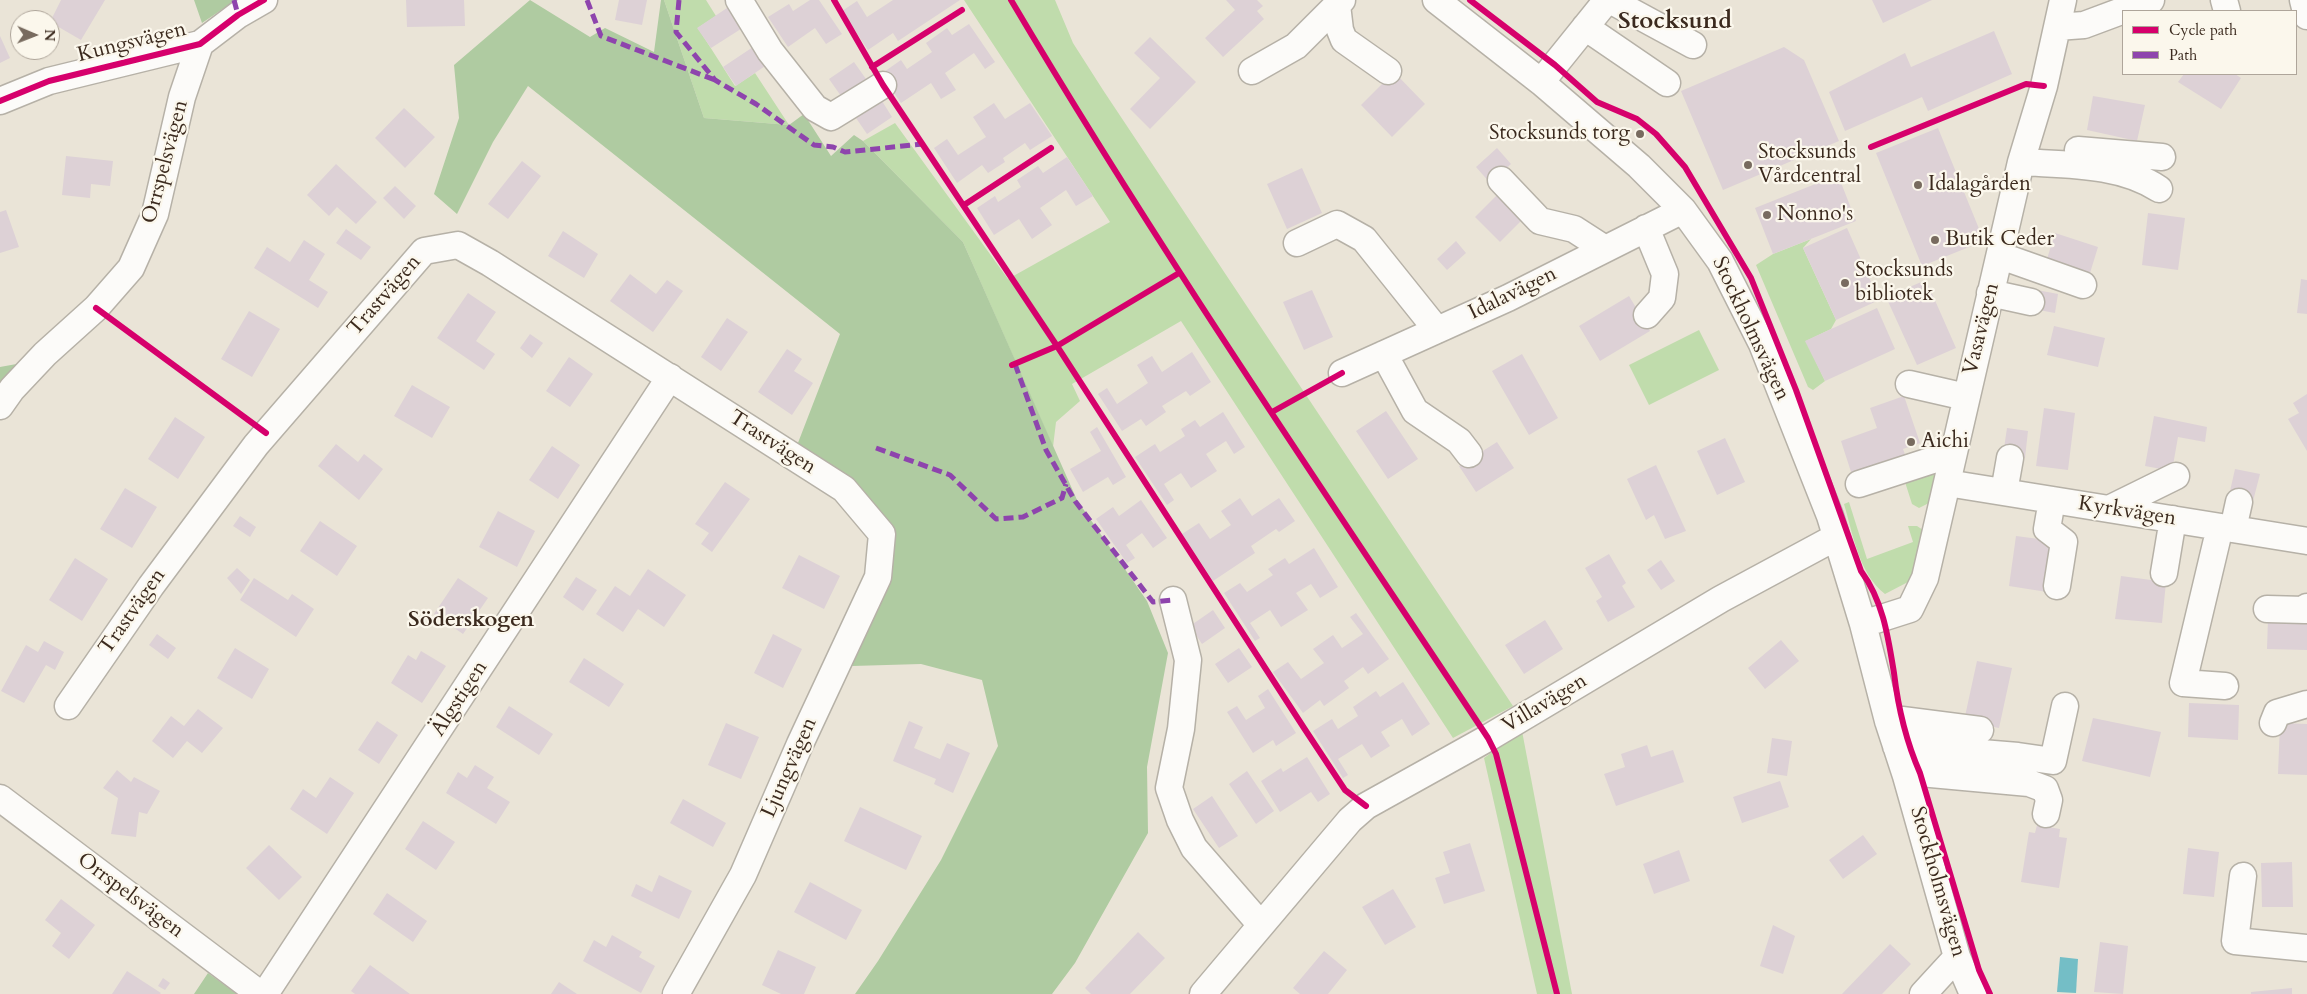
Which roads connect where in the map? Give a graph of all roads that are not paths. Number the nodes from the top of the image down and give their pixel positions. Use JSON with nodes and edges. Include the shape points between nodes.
{"nodes":[{"id":1,"x":264,"y":0,"type":"edge"},
{"id":2,"x":739,"y":0,"type":"edge"},
{"id":3,"x":1436,"y":0,"type":"edge"},
{"id":4,"x":1609,"y":0,"type":"edge"},
{"id":5,"x":2063,"y":0,"type":"edge"},
{"id":6,"x":2151,"y":0,"type":"edge"},
{"id":7,"x":2303,"y":0,"type":"edge"},
{"id":8,"x":1340,"y":2,"type":"edge"},
{"id":9,"x":2122,"y":10,"type":"edge"},
{"id":10,"x":2123,"y":10,"type":"edge"},
{"id":11,"x":2307,"y":16,"type":"edge"},
{"id":12,"x":1585,"y":27,"type":"junction"},
{"id":13,"x":2057,"y":28,"type":"junction"},
{"id":14,"x":200,"y":44,"type":"junction"},
{"id":15,"x":1693,"y":45,"type":"dead end"},
{"id":16,"x":1252,"y":71,"type":"dead end"},
{"id":17,"x":1388,"y":71,"type":"dead end"},
{"id":18,"x":1541,"y":82,"type":"junction"},
{"id":19,"x":1668,"y":83,"type":"dead end"},
{"id":20,"x":883,"y":85,"type":"dead end"},
{"id":21,"x":0,"y":101,"type":"edge"},
{"id":22,"x":2023,"y":154,"type":"junction"},
{"id":23,"x":2162,"y":157,"type":"dead end"},
{"id":24,"x":1501,"y":180,"type":"dead end"},
{"id":25,"x":2159,"y":189,"type":"dead end"},
{"id":26,"x":1683,"y":210,"type":"junction"},
{"id":27,"x":1646,"y":228,"type":"junction"},
{"id":28,"x":1297,"y":243,"type":"dead end"},
{"id":29,"x":1605,"y":248,"type":"junction"},
{"id":30,"x":2001,"y":256,"type":"junction"},
{"id":31,"x":2083,"y":285,"type":"dead end"},
{"id":32,"x":1990,"y":293,"type":"junction"},
{"id":33,"x":2031,"y":302,"type":"dead end"},
{"id":34,"x":1647,"y":315,"type":"dead end"},
{"id":35,"x":1437,"y":330,"type":"junction"},
{"id":36,"x":1384,"y":354,"type":"junction"},
{"id":37,"x":1342,"y":373,"type":"dead end"},
{"id":38,"x":670,"y":377,"type":"junction"},
{"id":39,"x":1909,"y":384,"type":"dead end"},
{"id":40,"x":1966,"y":397,"type":"junction"},
{"id":41,"x":0,"y":406,"type":"edge"},
{"id":42,"x":1469,"y":454,"type":"dead end"},
{"id":43,"x":1952,"y":458,"type":"junction"},
{"id":44,"x":2010,"y":458,"type":"dead end"},
{"id":45,"x":2176,"y":476,"type":"dead end"},
{"id":46,"x":1947,"y":483,"type":"junction"},
{"id":47,"x":1859,"y":484,"type":"dead end"},
{"id":48,"x":2004,"y":492,"type":"junction"},
{"id":49,"x":2052,"y":500,"type":"junction"},
{"id":50,"x":2239,"y":502,"type":"dead end"},
{"id":51,"x":2109,"y":509,"type":"junction"},
{"id":52,"x":2173,"y":519,"type":"junction"},
{"id":53,"x":2227,"y":528,"type":"junction"},
{"id":54,"x":882,"y":534,"type":"joint"},
{"id":55,"x":1836,"y":537,"type":"junction"},
{"id":56,"x":2307,"y":541,"type":"edge"},
{"id":57,"x":2164,"y":573,"type":"dead end"},
{"id":58,"x":2057,"y":586,"type":"dead end"},
{"id":59,"x":1173,"y":600,"type":"dead end"},
{"id":60,"x":2307,"y":607,"type":"edge"},
{"id":61,"x":2267,"y":609,"type":"dead end"},
{"id":62,"x":1863,"y":624,"type":"junction"},
{"id":63,"x":2225,"y":686,"type":"dead end"},
{"id":64,"x":2307,"y":704,"type":"edge"},
{"id":65,"x":68,"y":706,"type":"dead end"},
{"id":66,"x":2065,"y":706,"type":"dead end"},
{"id":67,"x":1888,"y":721,"type":"junction"},
{"id":68,"x":2273,"y":723,"type":"dead end"},
{"id":69,"x":1980,"y":730,"type":"dead end"},
{"id":70,"x":1896,"y":746,"type":"junction"},
{"id":71,"x":1906,"y":776,"type":"junction"},
{"id":72,"x":0,"y":798,"type":"edge"},
{"id":73,"x":2046,"y":814,"type":"dead end"},
{"id":74,"x":2242,"y":876,"type":"dead end"},
{"id":75,"x":1261,"y":925,"type":"junction"},
{"id":76,"x":2307,"y":948,"type":"edge"},
{"id":77,"x":1957,"y":957,"type":"junction"},
{"id":78,"x":260,"y":994,"type":"edge"},
{"id":79,"x":264,"y":994,"type":"edge"},
{"id":80,"x":676,"y":994,"type":"edge"},
{"id":81,"x":1202,"y":994,"type":"edge"},
{"id":82,"x":1923,"y":994,"type":"edge"},
{"id":83,"x":1973,"y":994,"type":"edge"}],
"edges":[{"from":1,"to":14,"type":"street","name":"Kungsvägen"},
{"from":2,"to":20,"type":"street","via":[[770,50],[815,108],[831,117]]},
{"from":3,"to":18,"type":"street","name":"Stockholmsvägen"},
{"from":4,"to":12,"type":"street"},
{"from":4,"to":15,"type":"street"},
{"from":5,"to":13,"type":"street","name":"Vasavägen"},
{"from":6,"to":10,"type":"street"},
{"from":7,"to":11,"type":"street"},
{"from":8,"to":16,"type":"street","via":[[1296,46]]},
{"from":8,"to":17,"type":"street","via":[[1340,30],[1344,40]]},
{"from":9,"to":13,"type":"street","via":[[2084,24]]},
{"from":12,"to":18,"type":"street"},
{"from":12,"to":19,"type":"street"},
{"from":13,"to":22,"type":"street","name":"Vasavägen","via":[[2044,86]]},
{"from":14,"to":21,"type":"street","name":"Kungsvägen","via":[[49,81]]},
{"from":14,"to":41,"type":"street","name":"Orrspelsvägen","via":[[182,97],[155,214],[131,268],[96,308],[45,354]]},
{"from":18,"to":26,"type":"street","name":"Stockholmsvägen","via":[[1639,166]]},
{"from":22,"to":23,"type":"street"},
{"from":22,"to":25,"type":"street","via":[[2127,174]]},
{"from":22,"to":30,"type":"street","name":"Vasavägen"},
{"from":24,"to":29,"type":"street","via":[[1540,221],[1574,229]]},
{"from":26,"to":27,"type":"street","name":"Idalavägen"},
{"from":26,"to":55,"type":"street","name":"Stockholmsvägen","via":[[1720,261],[1762,344]]},
{"from":27,"to":29,"type":"street","name":"Idalavägen"},
{"from":27,"to":34,"type":"street","via":[[1665,274],[1662,298]]},
{"from":28,"to":35,"type":"street","via":[[1337,224],[1364,239]]},
{"from":29,"to":35,"type":"street","name":"Idalavägen"},
{"from":30,"to":31,"type":"street"},
{"from":30,"to":32,"type":"street","name":"Vasavägen"},
{"from":32,"to":33,"type":"street"},
{"from":32,"to":40,"type":"street","name":"Vasavägen"},
{"from":35,"to":36,"type":"street","name":"Idalavägen"},
{"from":36,"to":37,"type":"street","name":"Idalavägen"},
{"from":36,"to":42,"type":"street","via":[[1415,411],[1459,441]]},
{"from":38,"to":54,"type":"street","name":"Trastvägen","via":[[844,489]]},
{"from":38,"to":65,"type":"street","name":"Trastvägen","via":[[458,245],[424,251],[256,445],[151,586]]},
{"from":38,"to":79,"type":"street","name":"Älgstigen"},
{"from":39,"to":40,"type":"street"},
{"from":40,"to":43,"type":"street","name":"Vasavägen"},
{"from":43,"to":46,"type":"street","name":"Vasavägen"},
{"from":43,"to":47,"type":"street","via":[[1939,458]]},
{"from":44,"to":48,"type":"street"},
{"from":45,"to":51,"type":"street"},
{"from":46,"to":48,"type":"street","name":"Kyrkvägen"},
{"from":46,"to":62,"type":"street","name":"Vasavägen","via":[[1925,578],[1910,609]]},
{"from":48,"to":49,"type":"street","name":"Kyrkvägen"},
{"from":49,"to":51,"type":"street","name":"Kyrkvägen"},
{"from":49,"to":58,"type":"street","via":[[2047,529],[2064,542]]},
{"from":50,"to":53,"type":"street"},
{"from":51,"to":52,"type":"street","name":"Kyrkvägen"},
{"from":52,"to":53,"type":"street","name":"Kyrkvägen"},
{"from":52,"to":57,"type":"street"},
{"from":53,"to":56,"type":"street","name":"Kyrkvägen"},
{"from":53,"to":63,"type":"street","via":[[2183,683]]},
{"from":54,"to":80,"type":"street","name":"Ljungvägen","via":[[878,577],[743,874]]},
{"from":55,"to":62,"type":"street","name":"Stockholmsvägen"},
{"from":55,"to":75,"type":"street","name":"Villavägen","via":[[1721,599],[1488,738],[1366,806],[1350,820]]},
{"from":59,"to":75,"type":"street","via":[[1188,660],[1169,788],[1194,848]]},
{"from":60,"to":61,"type":"street","via":[[2304,610]]},
{"from":62,"to":67,"type":"street","name":"Stockholmsvägen"},
{"from":64,"to":68,"type":"street","via":[[2277,713]]},
{"from":66,"to":70,"type":"street","via":[[2053,761]]},
{"from":67,"to":69,"type":"street"},
{"from":67,"to":70,"type":"street","name":"Stockholmsvägen"},
{"from":70,"to":71,"type":"street","name":"Stockholmsvägen"},
{"from":71,"to":73,"type":"street","via":[[1920,773],[2028,783],[2045,789],[2048,800]]},
{"from":71,"to":77,"type":"street","name":"Stockholmsvägen"},
{"from":72,"to":78,"type":"street","name":"Orrspelsvägen"},
{"from":74,"to":76,"type":"street","via":[[2235,941]]},
{"from":75,"to":81,"type":"street","name":"Villavägen"},
{"from":77,"to":82,"type":"street"},
{"from":77,"to":83,"type":"street","name":"Stockholmsvägen"}]}
